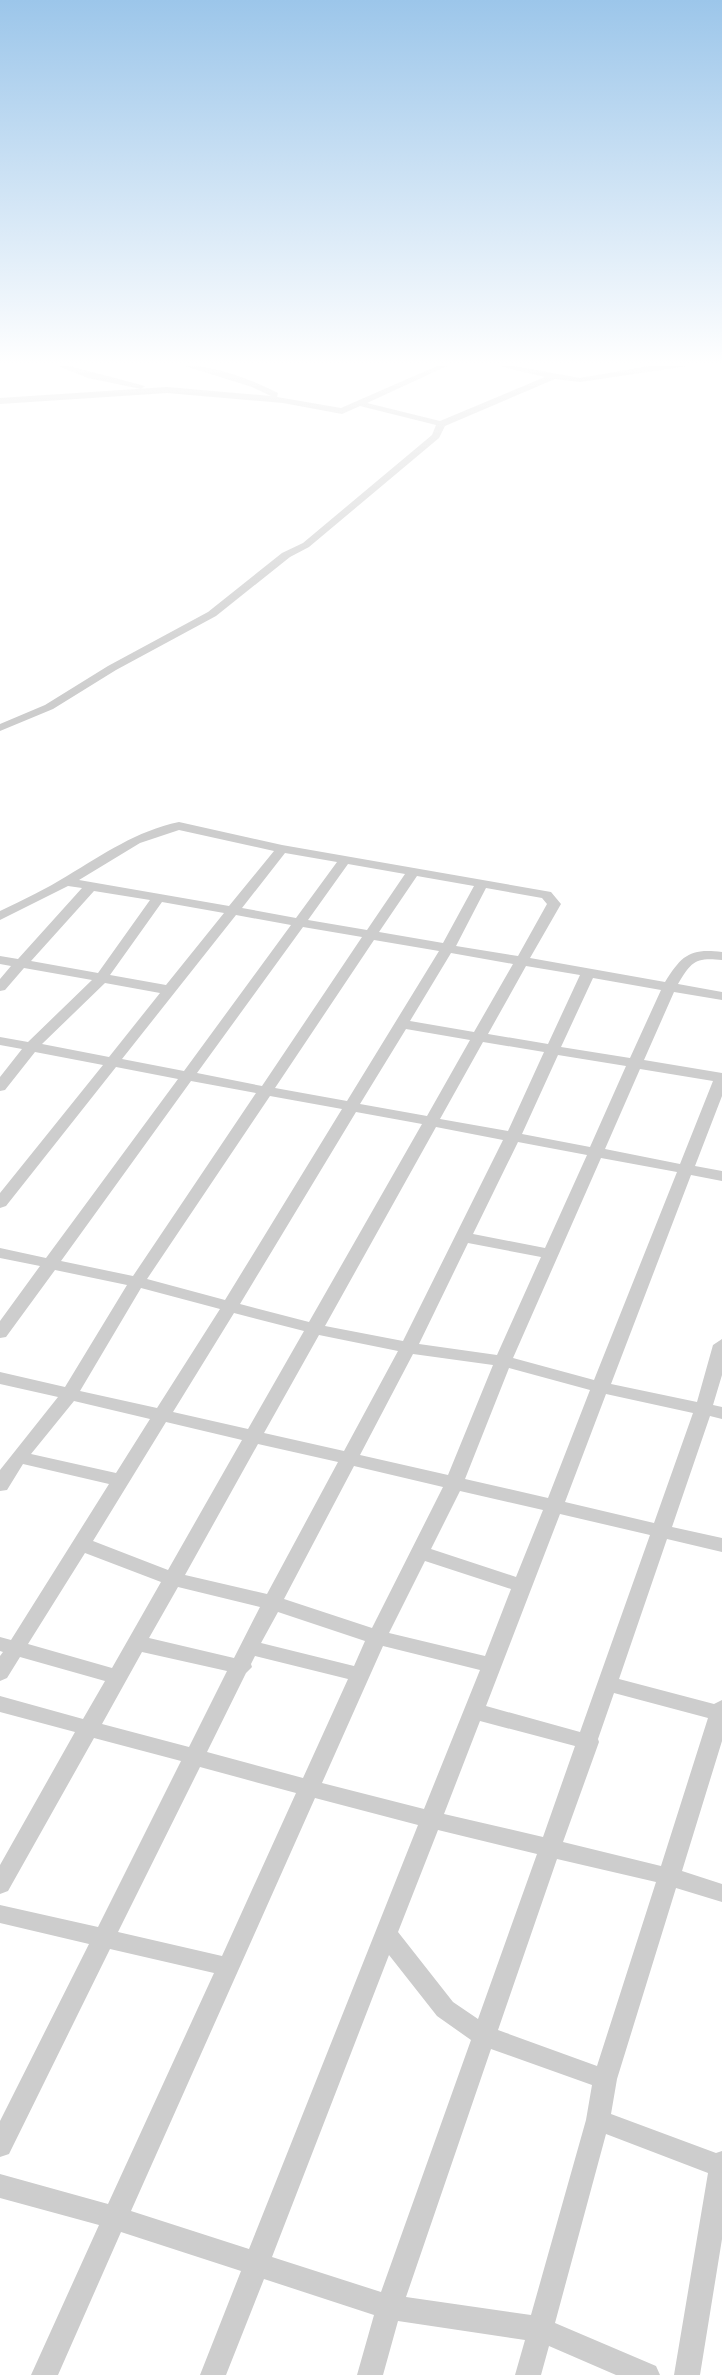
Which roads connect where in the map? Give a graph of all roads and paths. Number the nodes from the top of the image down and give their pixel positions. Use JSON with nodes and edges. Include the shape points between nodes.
{"nodes":[{"id":1,"x":388,"y":477,"type":"edge"},
{"id":2,"x":0,"y":728,"type":"edge"},
{"id":3,"x":282,"y":849,"type":"junction"},
{"id":4,"x":345,"y":860,"type":"junction"},
{"id":5,"x":413,"y":872,"type":"junction"},
{"id":6,"x":67,"y":882,"type":"junction"},
{"id":7,"x":482,"y":883,"type":"junction"},
{"id":8,"x":90,"y":887,"type":"junction"},
{"id":9,"x":158,"y":898,"type":"junction"},
{"id":10,"x":232,"y":911,"type":"junction"},
{"id":11,"x":0,"y":916,"type":"edge"},
{"id":12,"x":299,"y":923,"type":"junction"},
{"id":13,"x":369,"y":935,"type":"junction"},
{"id":14,"x":447,"y":949,"type":"junction"},
{"id":15,"x":722,"y":956,"type":"edge"},
{"id":16,"x":0,"y":960,"type":"edge"},
{"id":17,"x":521,"y":962,"type":"junction"},
{"id":18,"x":20,"y":964,"type":"junction"},
{"id":19,"x":588,"y":973,"type":"junction"},
{"id":20,"x":101,"y":979,"type":"junction"},
{"id":21,"x":0,"y":987,"type":"edge"},
{"id":22,"x":669,"y":987,"type":"junction"},
{"id":23,"x":169,"y":990,"type":"junction"},
{"id":24,"x":722,"y":996,"type":"edge"},
{"id":25,"x":401,"y":1024,"type":"junction"},
{"id":26,"x":480,"y":1038,"type":"junction"},
{"id":27,"x":0,"y":1041,"type":"edge"},
{"id":28,"x":31,"y":1047,"type":"junction"},
{"id":29,"x":553,"y":1051,"type":"junction"},
{"id":30,"x":111,"y":1062,"type":"junction"},
{"id":31,"x":635,"y":1064,"type":"junction"},
{"id":32,"x":190,"y":1077,"type":"junction"},
{"id":33,"x":722,"y":1077,"type":"edge"},
{"id":34,"x":0,"y":1087,"type":"edge"},
{"id":35,"x":266,"y":1090,"type":"junction"},
{"id":36,"x":350,"y":1105,"type":"junction"},
{"id":37,"x":434,"y":1121,"type":"junction"},
{"id":38,"x":513,"y":1136,"type":"junction"},
{"id":39,"x":596,"y":1152,"type":"junction"},
{"id":40,"x":684,"y":1169,"type":"junction"},
{"id":41,"x":722,"y":1176,"type":"edge"},
{"id":42,"x":0,"y":1203,"type":"edge"},
{"id":43,"x":462,"y":1237,"type":"junction"},
{"id":44,"x":0,"y":1252,"type":"edge"},
{"id":45,"x":551,"y":1254,"type":"junction"},
{"id":46,"x":50,"y":1263,"type":"junction"},
{"id":47,"x":137,"y":1282,"type":"junction"},
{"id":48,"x":229,"y":1308,"type":"junction"},
{"id":49,"x":316,"y":1329,"type":"junction"},
{"id":50,"x":0,"y":1333,"type":"edge"},
{"id":51,"x":722,"y":1345,"type":"edge"},
{"id":52,"x":408,"y":1348,"type":"junction"},
{"id":53,"x":503,"y":1361,"type":"junction"},
{"id":54,"x":0,"y":1378,"type":"edge"},
{"id":55,"x":599,"y":1387,"type":"junction"},
{"id":56,"x":69,"y":1395,"type":"junction"},
{"id":57,"x":713,"y":1412,"type":"edge"},
{"id":58,"x":160,"y":1414,"type":"junction"},
{"id":59,"x":255,"y":1436,"type":"junction"},
{"id":60,"x":18,"y":1457,"type":"junction"},
{"id":61,"x":348,"y":1457,"type":"junction"},
{"id":62,"x":118,"y":1480,"type":"junction"},
{"id":63,"x":454,"y":1482,"type":"junction"},
{"id":64,"x":0,"y":1485,"type":"edge"},
{"id":65,"x":555,"y":1506,"type":"junction"},
{"id":66,"x":660,"y":1531,"type":"junction"},
{"id":67,"x":80,"y":1543,"type":"junction"},
{"id":68,"x":722,"y":1545,"type":"edge"},
{"id":69,"x":420,"y":1552,"type":"junction"},
{"id":70,"x":172,"y":1579,"type":"junction"},
{"id":71,"x":523,"y":1586,"type":"junction"},
{"id":72,"x":274,"y":1603,"type":"junction"},
{"id":73,"x":377,"y":1637,"type":"junction"},
{"id":74,"x":137,"y":1643,"type":"junction"},
{"id":75,"x":8,"y":1647,"type":"edge"},
{"id":76,"x":249,"y":1647,"type":"junction"},
{"id":77,"x":492,"y":1665,"type":"junction"},
{"id":78,"x":242,"y":1667,"type":"junction"},
{"id":79,"x":0,"y":1673,"type":"edge"},
{"id":80,"x":361,"y":1675,"type":"junction"},
{"id":81,"x":118,"y":1677,"type":"junction"},
{"id":82,"x":608,"y":1684,"type":"junction"},
{"id":83,"x":0,"y":1704,"type":"edge"},
{"id":84,"x":474,"y":1711,"type":"junction"},
{"id":85,"x":722,"y":1712,"type":"edge"},
{"id":86,"x":89,"y":1728,"type":"junction"},
{"id":87,"x":589,"y":1742,"type":"junction"},
{"id":88,"x":196,"y":1758,"type":"junction"},
{"id":89,"x":310,"y":1788,"type":"junction"},
{"id":90,"x":431,"y":1818,"type":"junction"},
{"id":91,"x":552,"y":1848,"type":"junction"},
{"id":92,"x":667,"y":1876,"type":"junction"},
{"id":93,"x":0,"y":1885,"type":"edge"},
{"id":94,"x":722,"y":1893,"type":"edge"},
{"id":95,"x":0,"y":1914,"type":"edge"},
{"id":96,"x":387,"y":1935,"type":"junction"},
{"id":97,"x":104,"y":1937,"type":"junction"},
{"id":98,"x":229,"y":1967,"type":"junction"},
{"id":99,"x":484,"y":2036,"type":"junction"},
{"id":100,"x":605,"y":2079,"type":"junction"},
{"id":101,"x":598,"y":2120,"type":"junction"},
{"id":102,"x":0,"y":2146,"type":"edge"},
{"id":103,"x":721,"y":2164,"type":"edge"},
{"id":104,"x":0,"y":2186,"type":"edge"},
{"id":105,"x":115,"y":2218,"type":"junction"},
{"id":106,"x":257,"y":2264,"type":"junction"},
{"id":107,"x":389,"y":2307,"type":"junction"},
{"id":108,"x":539,"y":2329,"type":"junction"},
{"id":109,"x":44,"y":2375,"type":"edge"},
{"id":110,"x":213,"y":2375,"type":"edge"},
{"id":111,"x":370,"y":2375,"type":"edge"},
{"id":112,"x":528,"y":2375,"type":"edge"},
{"id":113,"x":647,"y":2375,"type":"edge"},
{"id":114,"x":687,"y":2375,"type":"edge"}],
"edges":[{"from":1,"to":2,"type":"street","via":[[217,611],[49,707]]},
{"from":3,"to":4,"type":"street"},
{"from":3,"to":6,"type":"street","via":[[195,828],[163,828]]},
{"from":3,"to":10,"type":"street"},
{"from":4,"to":5,"type":"street"},
{"from":4,"to":12,"type":"street"},
{"from":5,"to":7,"type":"street"},
{"from":5,"to":13,"type":"street"},
{"from":6,"to":8,"type":"street"},
{"from":6,"to":11,"type":"street"},
{"from":7,"to":14,"type":"street"},
{"from":7,"to":17,"type":"street","via":[[553,900]]},
{"from":8,"to":9,"type":"street"},
{"from":8,"to":18,"type":"street"},
{"from":9,"to":10,"type":"street"},
{"from":9,"to":20,"type":"street"},
{"from":10,"to":12,"type":"street"},
{"from":10,"to":23,"type":"street"},
{"from":12,"to":13,"type":"street"},
{"from":12,"to":32,"type":"street"},
{"from":13,"to":14,"type":"street"},
{"from":13,"to":35,"type":"street"},
{"from":14,"to":17,"type":"street"},
{"from":14,"to":25,"type":"street"},
{"from":15,"to":22,"type":"street","via":[[688,957]]},
{"from":16,"to":18,"type":"street"},
{"from":17,"to":19,"type":"street"},
{"from":17,"to":26,"type":"street"},
{"from":18,"to":20,"type":"street"},
{"from":18,"to":21,"type":"street"},
{"from":19,"to":22,"type":"street"},
{"from":19,"to":29,"type":"street"},
{"from":20,"to":23,"type":"street"},
{"from":20,"to":28,"type":"street"},
{"from":22,"to":24,"type":"street"},
{"from":22,"to":31,"type":"street"},
{"from":23,"to":30,"type":"street"},
{"from":25,"to":26,"type":"street"},
{"from":25,"to":36,"type":"street"},
{"from":26,"to":29,"type":"street"},
{"from":26,"to":37,"type":"street"},
{"from":27,"to":28,"type":"street"},
{"from":28,"to":30,"type":"street"},
{"from":28,"to":34,"type":"street"},
{"from":29,"to":31,"type":"street"},
{"from":29,"to":38,"type":"street"},
{"from":30,"to":32,"type":"street"},
{"from":30,"to":42,"type":"street"},
{"from":31,"to":33,"type":"street"},
{"from":31,"to":39,"type":"street"},
{"from":32,"to":35,"type":"street"},
{"from":32,"to":46,"type":"street"},
{"from":33,"to":40,"type":"street"},
{"from":35,"to":36,"type":"street"},
{"from":35,"to":47,"type":"street"},
{"from":36,"to":37,"type":"street"},
{"from":36,"to":48,"type":"street"},
{"from":37,"to":38,"type":"street"},
{"from":37,"to":49,"type":"street"},
{"from":38,"to":39,"type":"street"},
{"from":38,"to":43,"type":"street"},
{"from":39,"to":40,"type":"street"},
{"from":39,"to":45,"type":"street"},
{"from":40,"to":41,"type":"street"},
{"from":40,"to":55,"type":"street"},
{"from":43,"to":45,"type":"street"},
{"from":43,"to":52,"type":"street"},
{"from":44,"to":46,"type":"street"},
{"from":45,"to":53,"type":"street"},
{"from":46,"to":47,"type":"street"},
{"from":46,"to":50,"type":"street"},
{"from":47,"to":48,"type":"street"},
{"from":47,"to":56,"type":"street"},
{"from":48,"to":49,"type":"street"},
{"from":48,"to":58,"type":"street"},
{"from":49,"to":52,"type":"street"},
{"from":49,"to":59,"type":"street"},
{"from":51,"to":57,"type":"street"},
{"from":52,"to":53,"type":"street"},
{"from":52,"to":61,"type":"street"},
{"from":53,"to":55,"type":"street"},
{"from":53,"to":63,"type":"street"},
{"from":54,"to":56,"type":"street"},
{"from":55,"to":57,"type":"street"},
{"from":55,"to":65,"type":"street"},
{"from":56,"to":58,"type":"street"},
{"from":56,"to":60,"type":"street"},
{"from":57,"to":66,"type":"street"},
{"from":58,"to":59,"type":"street"},
{"from":58,"to":62,"type":"street"},
{"from":59,"to":61,"type":"street"},
{"from":59,"to":70,"type":"street"},
{"from":60,"to":62,"type":"street"},
{"from":60,"to":64,"type":"street"},
{"from":61,"to":63,"type":"street"},
{"from":61,"to":72,"type":"street"},
{"from":62,"to":67,"type":"street"},
{"from":63,"to":65,"type":"street"},
{"from":63,"to":69,"type":"street"},
{"from":65,"to":66,"type":"street"},
{"from":65,"to":71,"type":"street"},
{"from":66,"to":68,"type":"street"},
{"from":66,"to":82,"type":"street"},
{"from":67,"to":70,"type":"street"},
{"from":67,"to":75,"type":"street"},
{"from":69,"to":71,"type":"street"},
{"from":69,"to":73,"type":"street"},
{"from":70,"to":72,"type":"street"},
{"from":70,"to":74,"type":"street"},
{"from":71,"to":77,"type":"street"},
{"from":72,"to":73,"type":"street"},
{"from":72,"to":76,"type":"street"},
{"from":73,"to":77,"type":"street"},
{"from":73,"to":80,"type":"street"},
{"from":74,"to":78,"type":"street"},
{"from":74,"to":81,"type":"street"},
{"from":75,"to":79,"type":"street"},
{"from":75,"to":81,"type":"street"},
{"from":76,"to":78,"type":"street"},
{"from":76,"to":80,"type":"street"},
{"from":77,"to":84,"type":"street"},
{"from":78,"to":88,"type":"street"},
{"from":80,"to":89,"type":"street"},
{"from":81,"to":86,"type":"street"},
{"from":82,"to":85,"type":"street"},
{"from":82,"to":87,"type":"street"},
{"from":83,"to":86,"type":"street"},
{"from":84,"to":87,"type":"street"},
{"from":84,"to":90,"type":"street"},
{"from":85,"to":92,"type":"street"},
{"from":86,"to":88,"type":"street"},
{"from":86,"to":93,"type":"street"},
{"from":87,"to":91,"type":"street"},
{"from":88,"to":89,"type":"street"},
{"from":88,"to":97,"type":"street"},
{"from":89,"to":90,"type":"street"},
{"from":89,"to":98,"type":"street"},
{"from":90,"to":91,"type":"street"},
{"from":90,"to":96,"type":"street"},
{"from":91,"to":92,"type":"street"},
{"from":91,"to":99,"type":"street"},
{"from":92,"to":94,"type":"street"},
{"from":92,"to":100,"type":"street"},
{"from":95,"to":97,"type":"street"},
{"from":96,"to":99,"type":"street","via":[[445,2009]]},
{"from":96,"to":106,"type":"street"},
{"from":97,"to":98,"type":"street"},
{"from":97,"to":102,"type":"street"},
{"from":98,"to":105,"type":"street"},
{"from":99,"to":100,"type":"street"},
{"from":99,"to":107,"type":"street"},
{"from":100,"to":101,"type":"street"},
{"from":101,"to":103,"type":"street"},
{"from":101,"to":108,"type":"street"},
{"from":103,"to":114,"type":"street"},
{"from":104,"to":105,"type":"street"},
{"from":105,"to":106,"type":"street"},
{"from":105,"to":109,"type":"street"},
{"from":106,"to":107,"type":"street"},
{"from":106,"to":110,"type":"street"},
{"from":107,"to":108,"type":"street"},
{"from":107,"to":111,"type":"street"},
{"from":108,"to":112,"type":"street"},
{"from":108,"to":113,"type":"street"}]}
